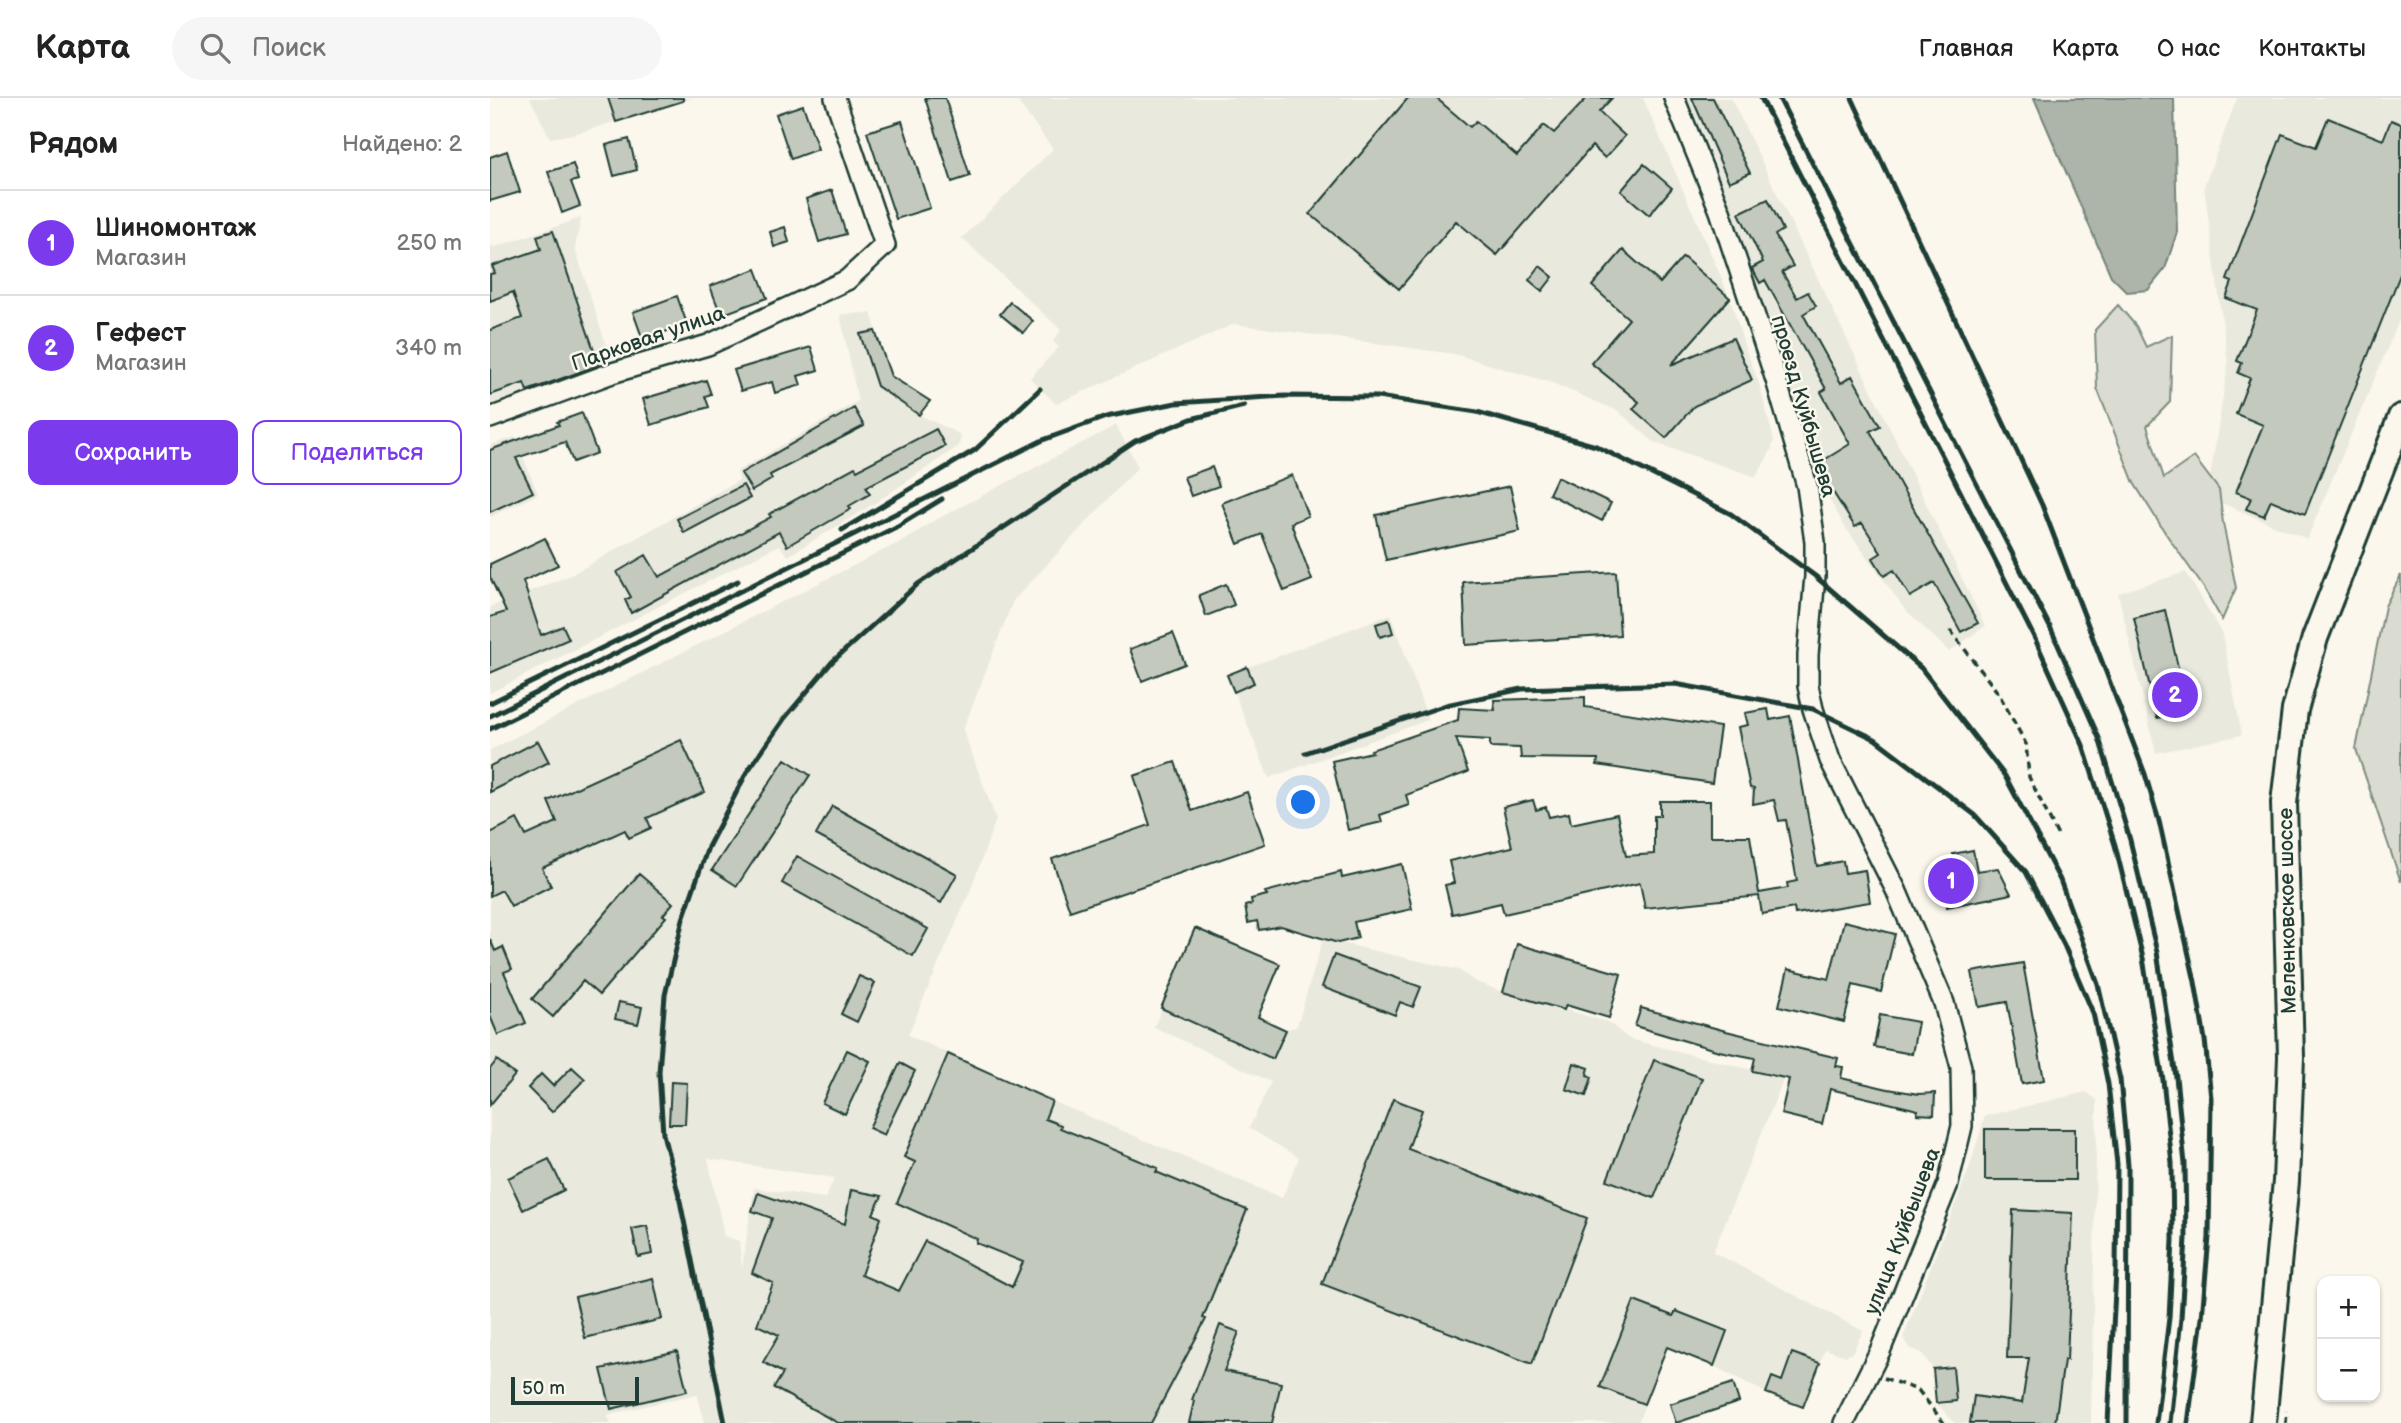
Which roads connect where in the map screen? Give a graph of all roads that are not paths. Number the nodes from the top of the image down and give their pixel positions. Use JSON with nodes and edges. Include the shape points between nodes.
{"nodes":[{"id":1,"x":835,"y":98,"type":"edge"},
{"id":2,"x":1674,"y":98,"type":"edge"},
{"id":3,"x":2401,"y":416,"type":"edge"},
{"id":4,"x":490,"y":418,"type":"edge"},
{"id":5,"x":1896,"y":890,"type":"joint"},
{"id":6,"x":1844,"y":1423,"type":"edge"},
{"id":7,"x":2263,"y":1423,"type":"edge"}],
"edges":[{"from":1,"to":4,"type":"street","name":"Парковая улица","via":[[885,245],[847,281],[708,345],[612,373]]},
{"from":2,"to":5,"type":"street","name":"проезд Куйбышева","via":[[1720,211],[1807,486],[1815,553],[1808,655],[1813,709],[1830,760]]},
{"from":3,"to":7,"type":"main road","name":"Меленковское шоссе","via":[[2315,638],[2295,710],[2284,803],[2291,1057],[2286,1181]]},
{"from":5,"to":6,"type":"street","name":"улица Куйбышева","via":[[1952,1027],[1961,1067],[1962,1126],[1948,1184],[1880,1351]]}]}
